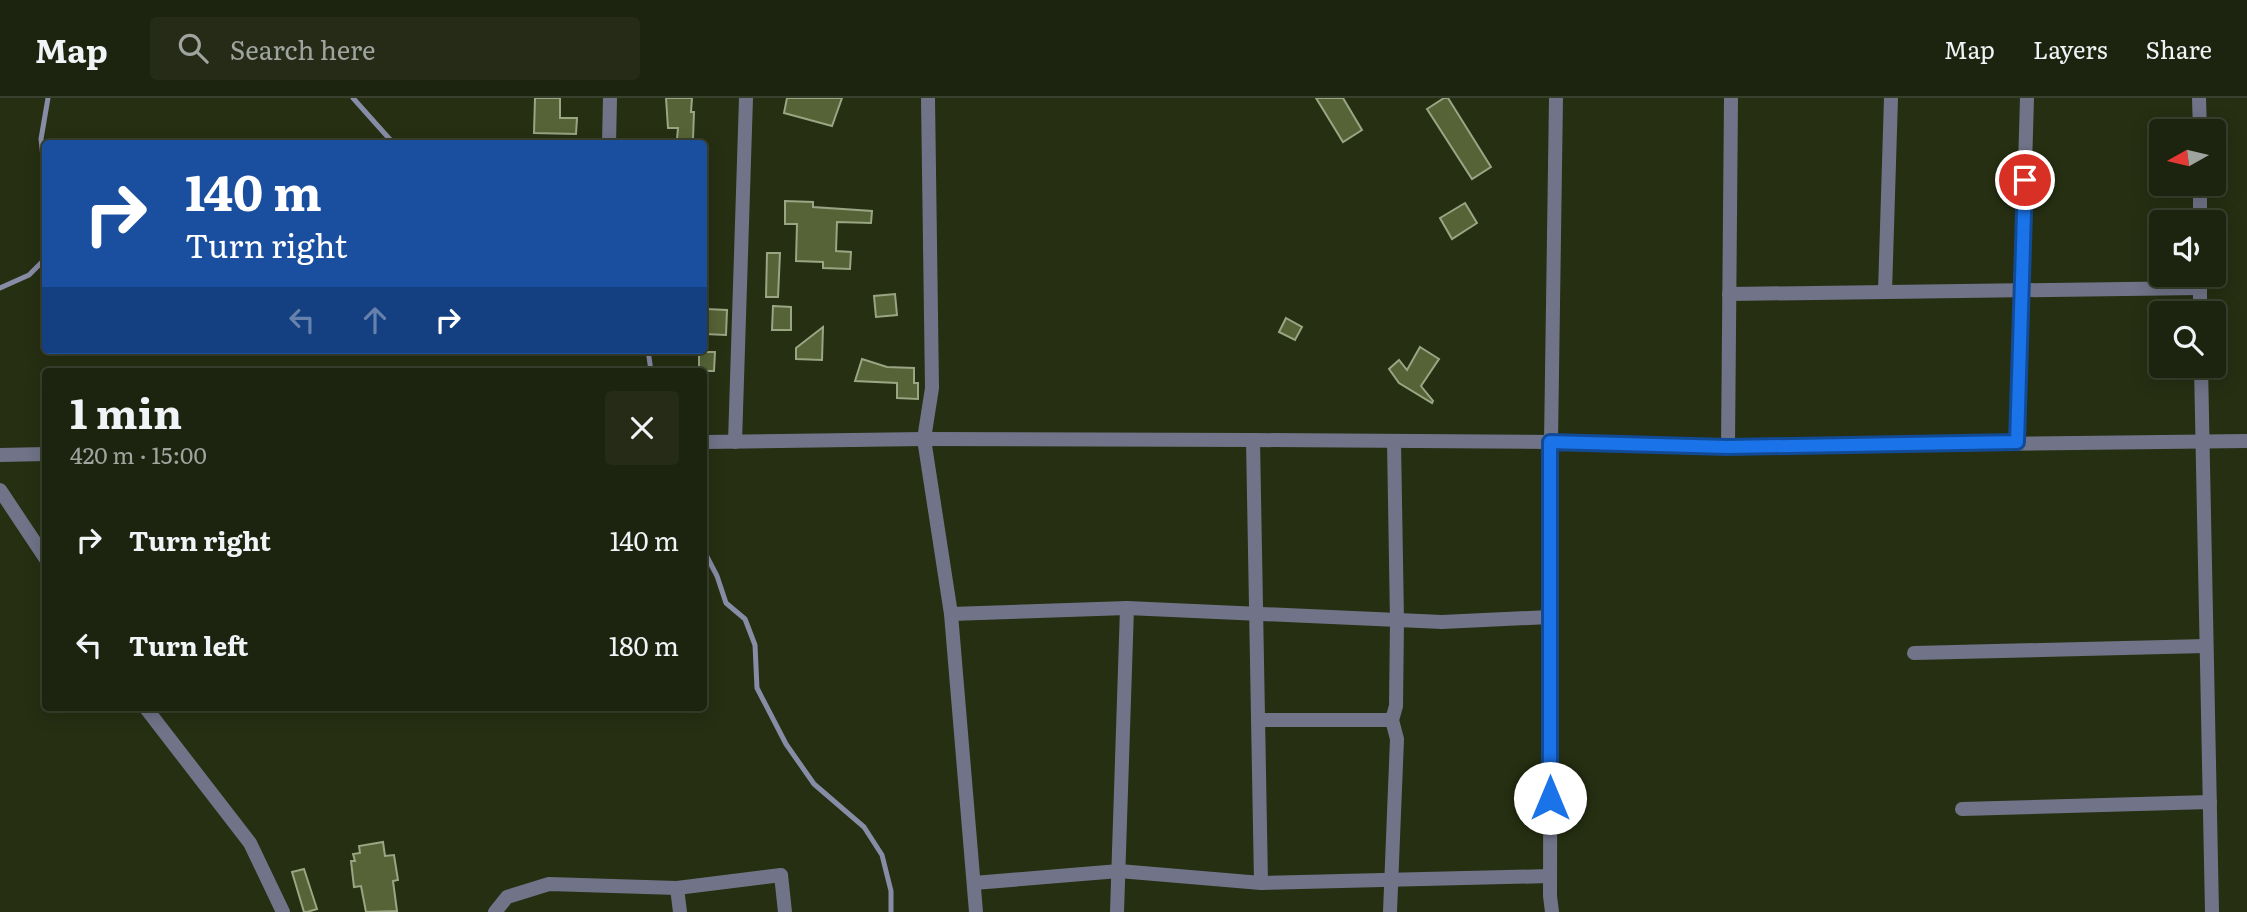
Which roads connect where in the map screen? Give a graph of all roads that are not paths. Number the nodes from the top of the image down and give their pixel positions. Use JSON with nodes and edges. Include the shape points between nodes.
{"nodes":[{"id":1,"x":610,"y":98,"type":"edge"},
{"id":2,"x":746,"y":98,"type":"edge"},
{"id":3,"x":928,"y":98,"type":"edge"},
{"id":4,"x":1556,"y":98,"type":"edge"},
{"id":5,"x":1731,"y":98,"type":"edge"},
{"id":6,"x":1891,"y":98,"type":"edge"},
{"id":7,"x":2027,"y":98,"type":"edge"},
{"id":8,"x":2199,"y":98,"type":"edge"},
{"id":9,"x":2200,"y":119,"type":"edge"},
{"id":10,"x":608,"y":140,"type":"edge"},
{"id":11,"x":2149,"y":284,"type":"edge"},
{"id":12,"x":2022,"y":290,"type":"junction"},
{"id":13,"x":1885,"y":292,"type":"junction"},
{"id":14,"x":1729,"y":294,"type":"junction"},
{"id":15,"x":2200,"y":378,"type":"edge"},
{"id":16,"x":924,"y":439,"type":"junction"},
{"id":17,"x":1254,"y":440,"type":"junction"},
{"id":18,"x":2201,"y":440,"type":"junction"},
{"id":19,"x":1394,"y":441,"type":"junction"},
{"id":20,"x":2247,"y":441,"type":"edge"},
{"id":21,"x":707,"y":442,"type":"edge"},
{"id":22,"x":735,"y":442,"type":"junction"},
{"id":23,"x":1550,"y":442,"type":"junction"},
{"id":24,"x":2017,"y":442,"type":"junction"},
{"id":25,"x":1728,"y":447,"type":"junction"},
{"id":26,"x":42,"y":454,"type":"edge"},
{"id":27,"x":0,"y":455,"type":"edge"},
{"id":28,"x":0,"y":490,"type":"edge"},
{"id":29,"x":42,"y":553,"type":"edge"},
{"id":30,"x":1127,"y":608,"type":"junction"},
{"id":31,"x":951,"y":614,"type":"junction"},
{"id":32,"x":1258,"y":615,"type":"junction"},
{"id":33,"x":1550,"y":617,"type":"junction"},
{"id":34,"x":1397,"y":621,"type":"junction"},
{"id":35,"x":2206,"y":646,"type":"junction"},
{"id":36,"x":1914,"y":653,"type":"dead end"},
{"id":37,"x":148,"y":711,"type":"edge"},
{"id":38,"x":1259,"y":720,"type":"junction"},
{"id":39,"x":1392,"y":720,"type":"junction"},
{"id":40,"x":2210,"y":802,"type":"junction"},
{"id":41,"x":1962,"y":809,"type":"dead end"},
{"id":42,"x":1119,"y":871,"type":"junction"},
{"id":43,"x":1550,"y":876,"type":"junction"},
{"id":44,"x":1392,"y":880,"type":"junction"},
{"id":45,"x":974,"y":883,"type":"junction"},
{"id":46,"x":1261,"y":883,"type":"junction"},
{"id":47,"x":677,"y":888,"type":"junction"},
{"id":48,"x":283,"y":912,"type":"edge"},
{"id":49,"x":495,"y":912,"type":"edge"},
{"id":50,"x":680,"y":912,"type":"edge"},
{"id":51,"x":785,"y":912,"type":"edge"},
{"id":52,"x":976,"y":912,"type":"edge"},
{"id":53,"x":1117,"y":912,"type":"edge"},
{"id":54,"x":1390,"y":912,"type":"edge"},
{"id":55,"x":1552,"y":912,"type":"edge"},
{"id":56,"x":2212,"y":912,"type":"edge"}],
"edges":[{"from":1,"to":10,"type":"street"},
{"from":2,"to":22,"type":"street"},
{"from":3,"to":16,"type":"street","via":[[932,388]]},
{"from":4,"to":23,"type":"street"},
{"from":5,"to":14,"type":"street"},
{"from":6,"to":13,"type":"street"},
{"from":7,"to":12,"type":"street"},
{"from":8,"to":9,"type":"street"},
{"from":11,"to":12,"type":"street"},
{"from":12,"to":13,"type":"street"},
{"from":12,"to":24,"type":"street"},
{"from":13,"to":14,"type":"street"},
{"from":14,"to":25,"type":"street"},
{"from":15,"to":18,"type":"street"},
{"from":16,"to":17,"type":"street"},
{"from":16,"to":22,"type":"street"},
{"from":16,"to":31,"type":"street"},
{"from":17,"to":19,"type":"street"},
{"from":17,"to":32,"type":"street"},
{"from":18,"to":20,"type":"street"},
{"from":18,"to":24,"type":"street"},
{"from":18,"to":35,"type":"street"},
{"from":19,"to":23,"type":"street"},
{"from":19,"to":34,"type":"street"},
{"from":21,"to":22,"type":"street"},
{"from":23,"to":25,"type":"street"},
{"from":23,"to":33,"type":"street"},
{"from":24,"to":25,"type":"street"},
{"from":26,"to":27,"type":"street"},
{"from":28,"to":29,"type":"street"},
{"from":30,"to":31,"type":"street"},
{"from":30,"to":32,"type":"street"},
{"from":30,"to":42,"type":"street"},
{"from":31,"to":45,"type":"street"},
{"from":32,"to":34,"type":"street"},
{"from":32,"to":38,"type":"street"},
{"from":33,"to":34,"type":"street"},
{"from":33,"to":43,"type":"street"},
{"from":34,"to":39,"type":"street"},
{"from":35,"to":36,"type":"street"},
{"from":35,"to":40,"type":"street"},
{"from":37,"to":48,"type":"street","via":[[250,843]]},
{"from":38,"to":39,"type":"street"},
{"from":38,"to":46,"type":"street"},
{"from":39,"to":44,"type":"street","via":[[1397,739]]},
{"from":40,"to":41,"type":"street"},
{"from":40,"to":56,"type":"street"},
{"from":42,"to":45,"type":"street"},
{"from":42,"to":46,"type":"street"},
{"from":42,"to":53,"type":"street"},
{"from":43,"to":44,"type":"street"},
{"from":43,"to":55,"type":"street"},
{"from":44,"to":46,"type":"street"},
{"from":44,"to":54,"type":"street"},
{"from":45,"to":52,"type":"street"},
{"from":47,"to":49,"type":"street","via":[[549,884],[507,897]]},
{"from":47,"to":50,"type":"street"},
{"from":47,"to":51,"type":"street","via":[[781,875]]}]}
